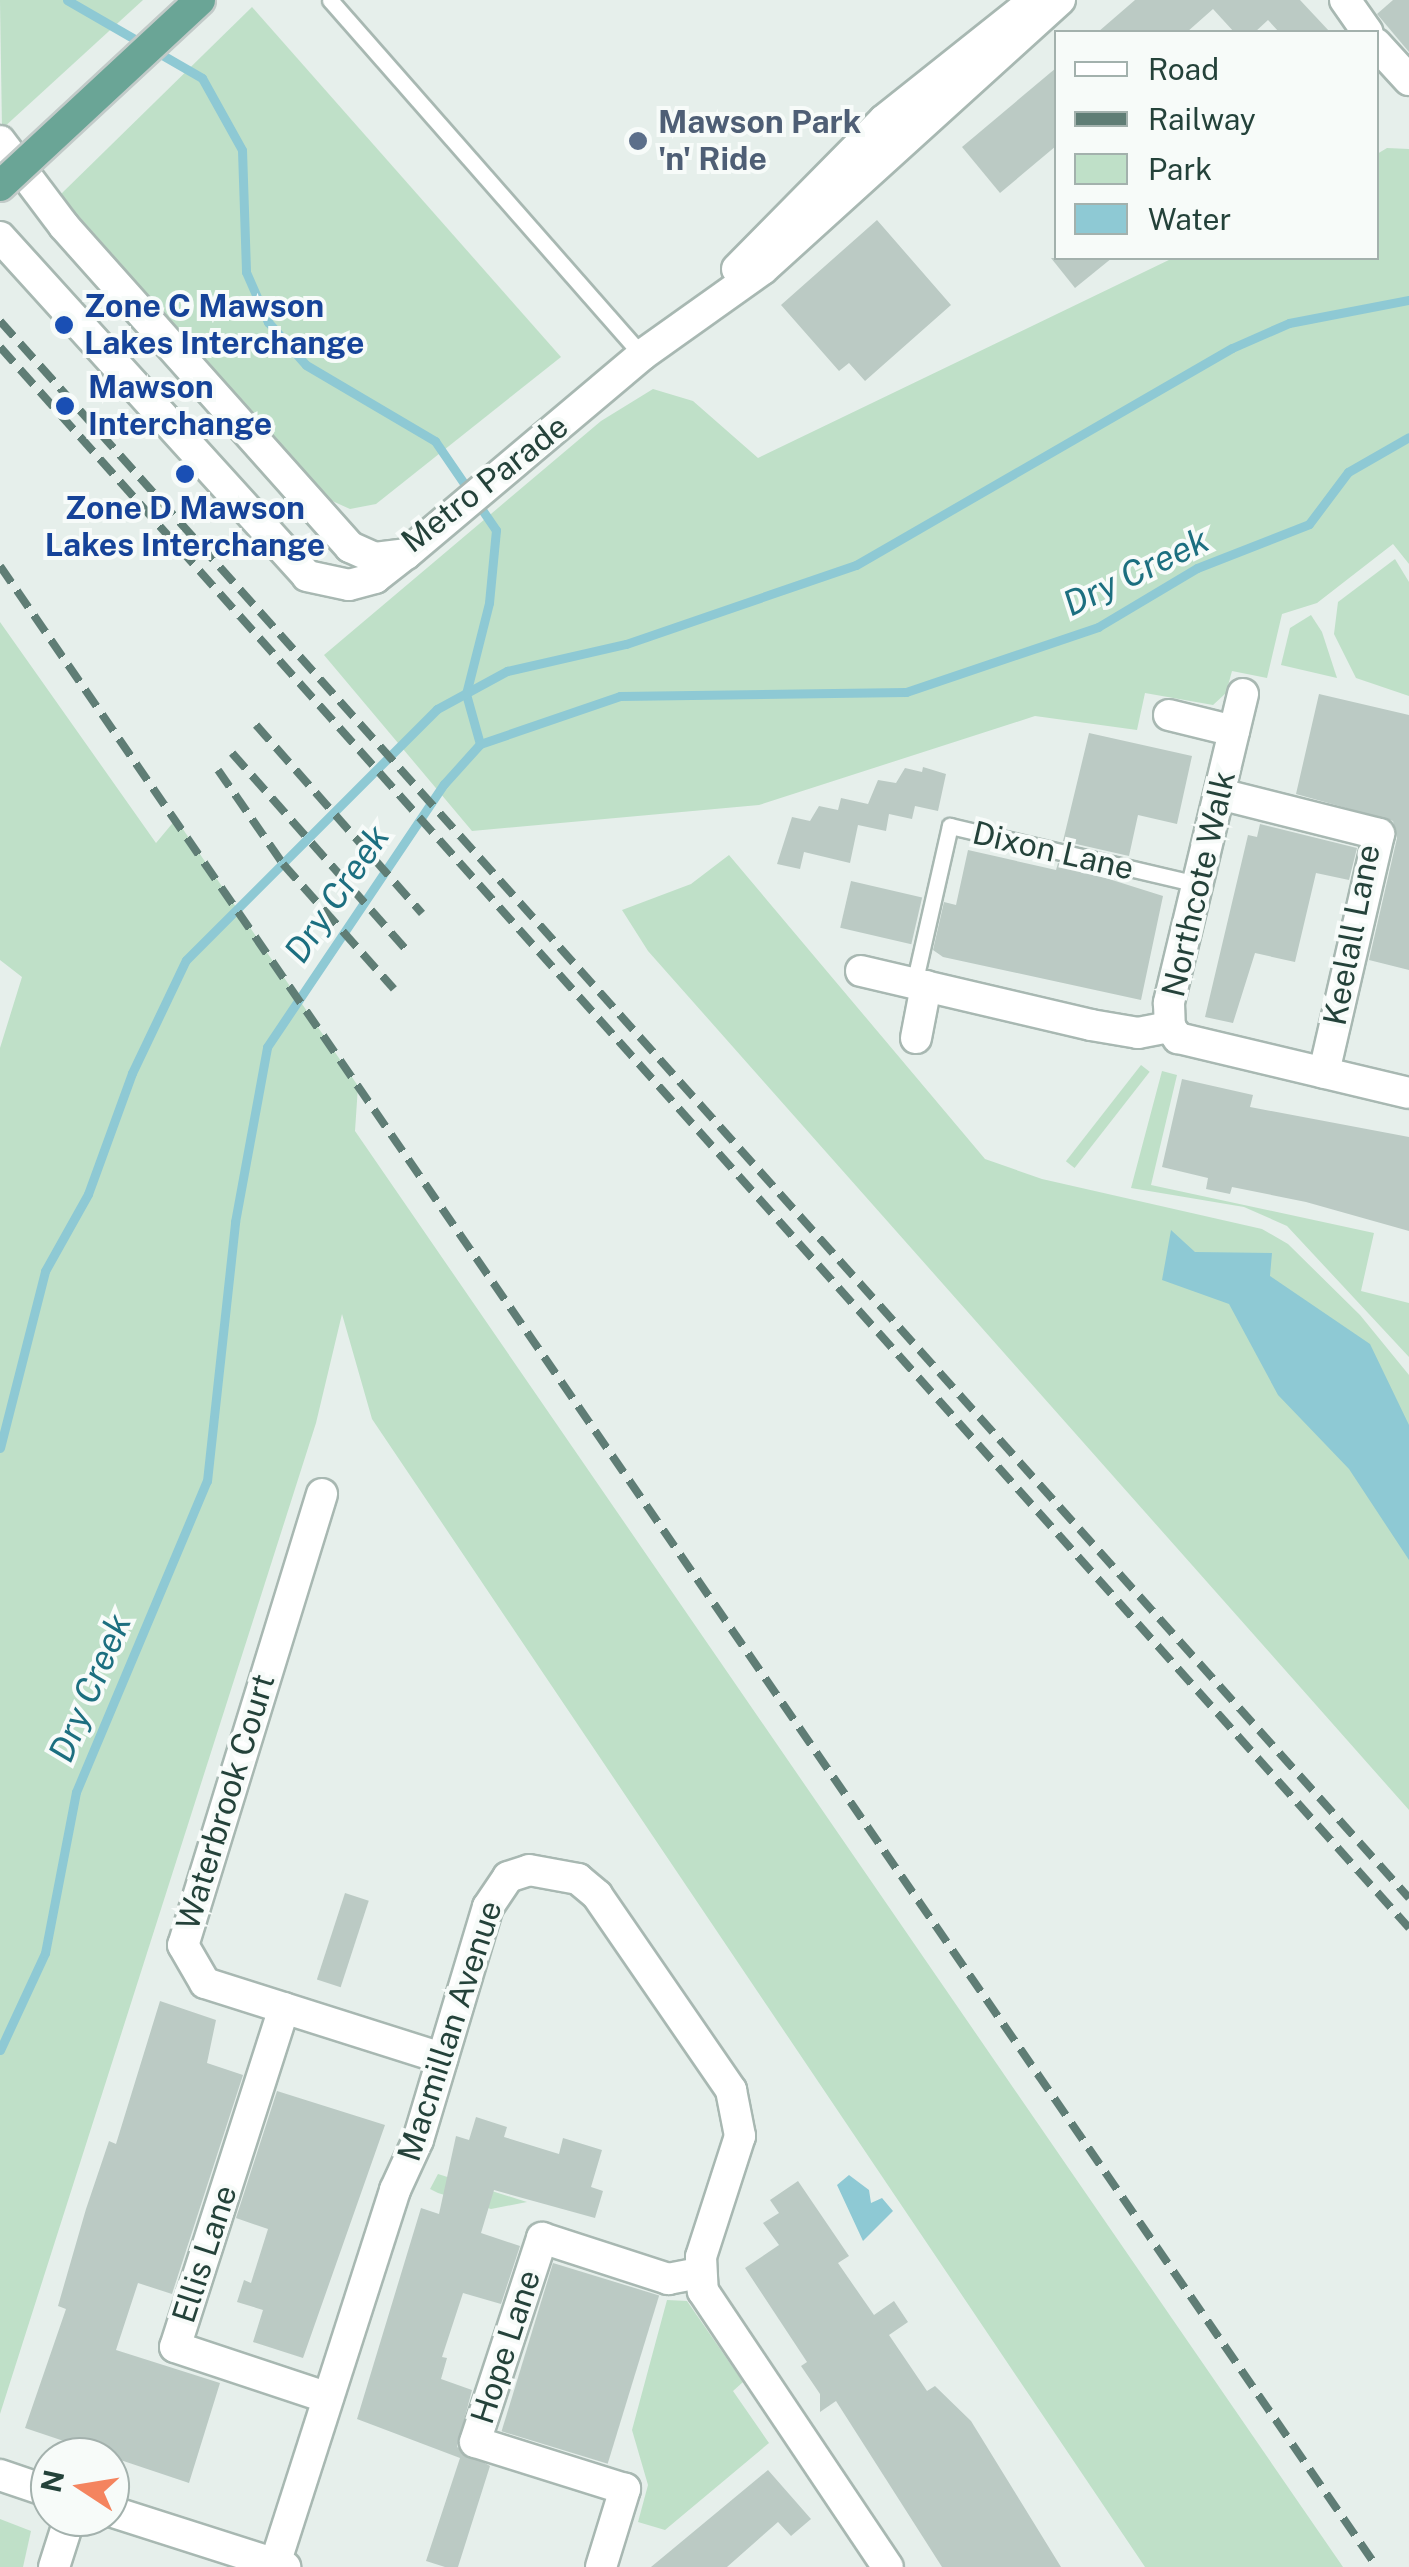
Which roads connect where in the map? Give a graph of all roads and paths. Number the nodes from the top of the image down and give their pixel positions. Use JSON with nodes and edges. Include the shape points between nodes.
{"nodes":[{"id":1,"x":200,"y":0,"type":"edge"},
{"id":2,"x":330,"y":0,"type":"edge"},
{"id":3,"x":1034,"y":0,"type":"edge"},
{"id":4,"x":1060,"y":0,"type":"edge"},
{"id":5,"x":1344,"y":0,"type":"edge"},
{"id":6,"x":1365,"y":30,"type":"edge"},
{"id":7,"x":1379,"y":47,"type":"edge"},
{"id":8,"x":1409,"y":80,"type":"edge"},
{"id":9,"x":0,"y":140,"type":"edge"},
{"id":10,"x":0,"y":186,"type":"edge"},
{"id":11,"x":0,"y":237,"type":"edge"},
{"id":12,"x":704,"y":310,"type":"junction"},
{"id":13,"x":642,"y":355,"type":"junction"},
{"id":14,"x":406,"y":554,"type":"junction"},
{"id":15,"x":1242,"y":694,"type":"dead end"},
{"id":16,"x":1169,"y":715,"type":"dead end"},
{"id":17,"x":1234,"y":731,"type":"junction"},
{"id":18,"x":1220,"y":794,"type":"junction"},
{"id":19,"x":1197,"y":884,"type":"junction"},
{"id":20,"x":862,"y":972,"type":"dead end"},
{"id":21,"x":920,"y":985,"type":"junction"},
{"id":22,"x":1170,"y":1026,"type":"junction"},
{"id":23,"x":916,"y":1038,"type":"dead end"},
{"id":24,"x":1324,"y":1073,"type":"junction"},
{"id":25,"x":1409,"y":1093,"type":"edge"},
{"id":26,"x":322,"y":1494,"type":"dead end"},
{"id":27,"x":284,"y":2008,"type":"junction"},
{"id":28,"x":442,"y":2058,"type":"junction"},
{"id":29,"x":700,"y":2273,"type":"junction"},
{"id":30,"x":328,"y":2398,"type":"junction"},
{"id":31,"x":0,"y":2475,"type":"edge"},
{"id":32,"x":30,"y":2485,"type":"edge"},
{"id":33,"x":130,"y":2518,"type":"edge"},
{"id":34,"x":64,"y":2537,"type":"edge"},
{"id":35,"x":280,"y":2565,"type":"edge"},
{"id":36,"x":54,"y":2567,"type":"edge"},
{"id":37,"x":601,"y":2567,"type":"edge"},
{"id":38,"x":888,"y":2567,"type":"edge"}],
"edges":[{"from":1,"to":10,"type":"main road","bridge":true},
{"from":2,"to":13,"type":"lane"},
{"from":3,"to":12,"type":"street","name":"Metro Parade","via":[[884,120],[746,258]]},
{"from":4,"to":12,"type":"street","name":"Metro Parade","via":[[763,269]]},
{"from":5,"to":6,"type":"street"},
{"from":7,"to":8,"type":"street"},
{"from":9,"to":14,"type":"street","name":"Metro Parade","via":[[64,226],[350,547],[375,558]]},
{"from":11,"to":14,"type":"street","via":[[307,576],[349,586],[375,578]]},
{"from":12,"to":13,"type":"street","name":"Metro Parade"},
{"from":13,"to":14,"type":"street","name":"Metro Parade"},
{"from":15,"to":17,"type":"street","name":"Northcote Walk"},
{"from":16,"to":17,"type":"street","name":"Northcote Walk"},
{"from":17,"to":18,"type":"street","name":"Northcote Walk"},
{"from":18,"to":19,"type":"street","name":"Northcote Walk"},
{"from":18,"to":24,"type":"street","name":"Keelall Lane","via":[[1378,834]]},
{"from":19,"to":21,"type":"lane","name":"Dixon Lane","via":[[950,826]]},
{"from":19,"to":22,"type":"street","name":"Northcote Walk","via":[[1169,1004]]},
{"from":20,"to":21,"type":"street"},
{"from":21,"to":22,"type":"street","via":[[1138,1033]]},
{"from":21,"to":23,"type":"street"},
{"from":22,"to":24,"type":"street","name":"Northcote Walk","via":[[1178,1038]]},
{"from":24,"to":25,"type":"street","name":"Northcote Walk"},
{"from":26,"to":27,"type":"street","name":"Waterbrook Court","via":[[183,1928],[186,1959],[205,1983]]},
{"from":27,"to":28,"type":"street","name":"Waterbrook Court"},
{"from":27,"to":30,"type":"street","name":"Ellis Lane","via":[[176,2347]]},
{"from":28,"to":29,"type":"street","name":"Macmillan Avenue","via":[[497,1888],[529,1870],[588,1886],[724,2077],[738,2107],[740,2136]]},
{"from":28,"to":30,"type":"street","name":"Macmillan Avenue"},
{"from":29,"to":37,"type":"street","name":"Hope Lane","via":[[668,2279],[542,2238],[475,2442],[625,2489]]},
{"from":29,"to":38,"type":"street","via":[[709,2305]]},
{"from":30,"to":35,"type":"street","name":"Macmillan Avenue"},
{"from":31,"to":32,"type":"street"},
{"from":33,"to":35,"type":"street"},
{"from":34,"to":36,"type":"street"}]}
